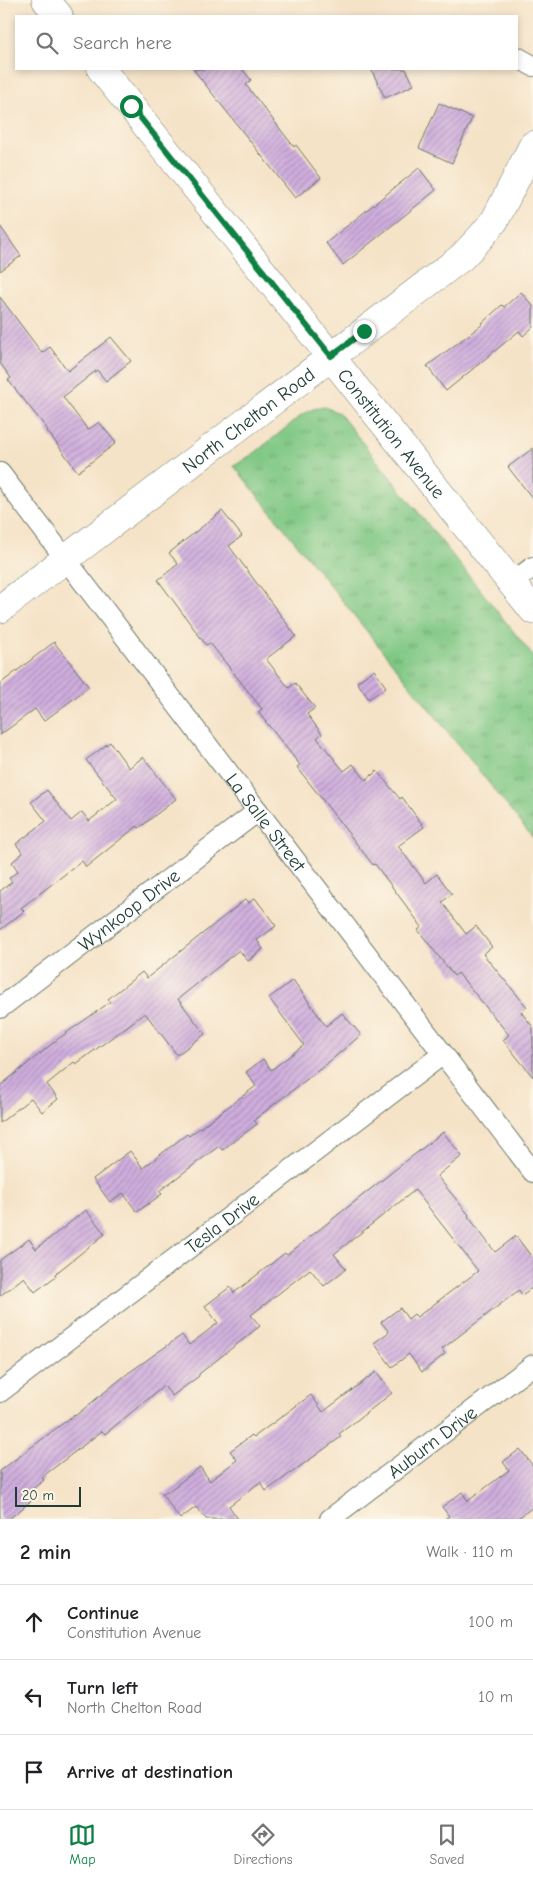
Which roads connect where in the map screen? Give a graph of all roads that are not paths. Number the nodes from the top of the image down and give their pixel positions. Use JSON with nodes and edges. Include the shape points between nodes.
{"nodes":[{"id":1,"x":46,"y":0,"type":"edge"},
{"id":2,"x":58,"y":15,"type":"edge"},
{"id":3,"x":518,"y":58,"type":"edge"},
{"id":4,"x":533,"y":66,"type":"edge"},
{"id":5,"x":102,"y":70,"type":"edge"},
{"id":6,"x":533,"y":145,"type":"edge"},
{"id":7,"x":331,"y":356,"type":"junction"},
{"id":8,"x":0,"y":473,"type":"edge"},
{"id":9,"x":65,"y":559,"type":"junction"},
{"id":10,"x":533,"y":567,"type":"edge"},
{"id":11,"x":511,"y":583,"type":"junction"},
{"id":12,"x":0,"y":609,"type":"edge"},
{"id":13,"x":533,"y":610,"type":"edge"},
{"id":14,"x":258,"y":811,"type":"junction"},
{"id":15,"x":0,"y":1008,"type":"edge"},
{"id":16,"x":443,"y":1054,"type":"junction"},
{"id":17,"x":533,"y":1172,"type":"edge"},
{"id":18,"x":533,"y":1365,"type":"edge"},
{"id":19,"x":0,"y":1392,"type":"edge"},
{"id":20,"x":330,"y":1519,"type":"edge"}],
"edges":[{"from":1,"to":2,"type":"main road"},
{"from":3,"to":4,"type":"street"},
{"from":5,"to":7,"type":"main road","name":"Constitution Avenue"},
{"from":6,"to":7,"type":"main road","name":"North Chelton Road","via":[[494,220],[462,257]]},
{"from":7,"to":9,"type":"main road","name":"North Chelton Road"},
{"from":7,"to":11,"type":"main road","name":"Constitution Avenue"},
{"from":8,"to":9,"type":"street","name":"La Salle Street"},
{"from":9,"to":12,"type":"main road","name":"North Chelton Road"},
{"from":9,"to":14,"type":"street","name":"La Salle Street"},
{"from":10,"to":11,"type":"street"},
{"from":11,"to":13,"type":"main road","name":"Constitution Avenue"},
{"from":14,"to":15,"type":"street","name":"Wynkoop Drive"},
{"from":14,"to":16,"type":"street","name":"La Salle Street"},
{"from":16,"to":17,"type":"street","name":"La Salle Street"},
{"from":16,"to":19,"type":"street","name":"Tesla Drive"},
{"from":18,"to":20,"type":"street","name":"Auburn Drive"}]}
